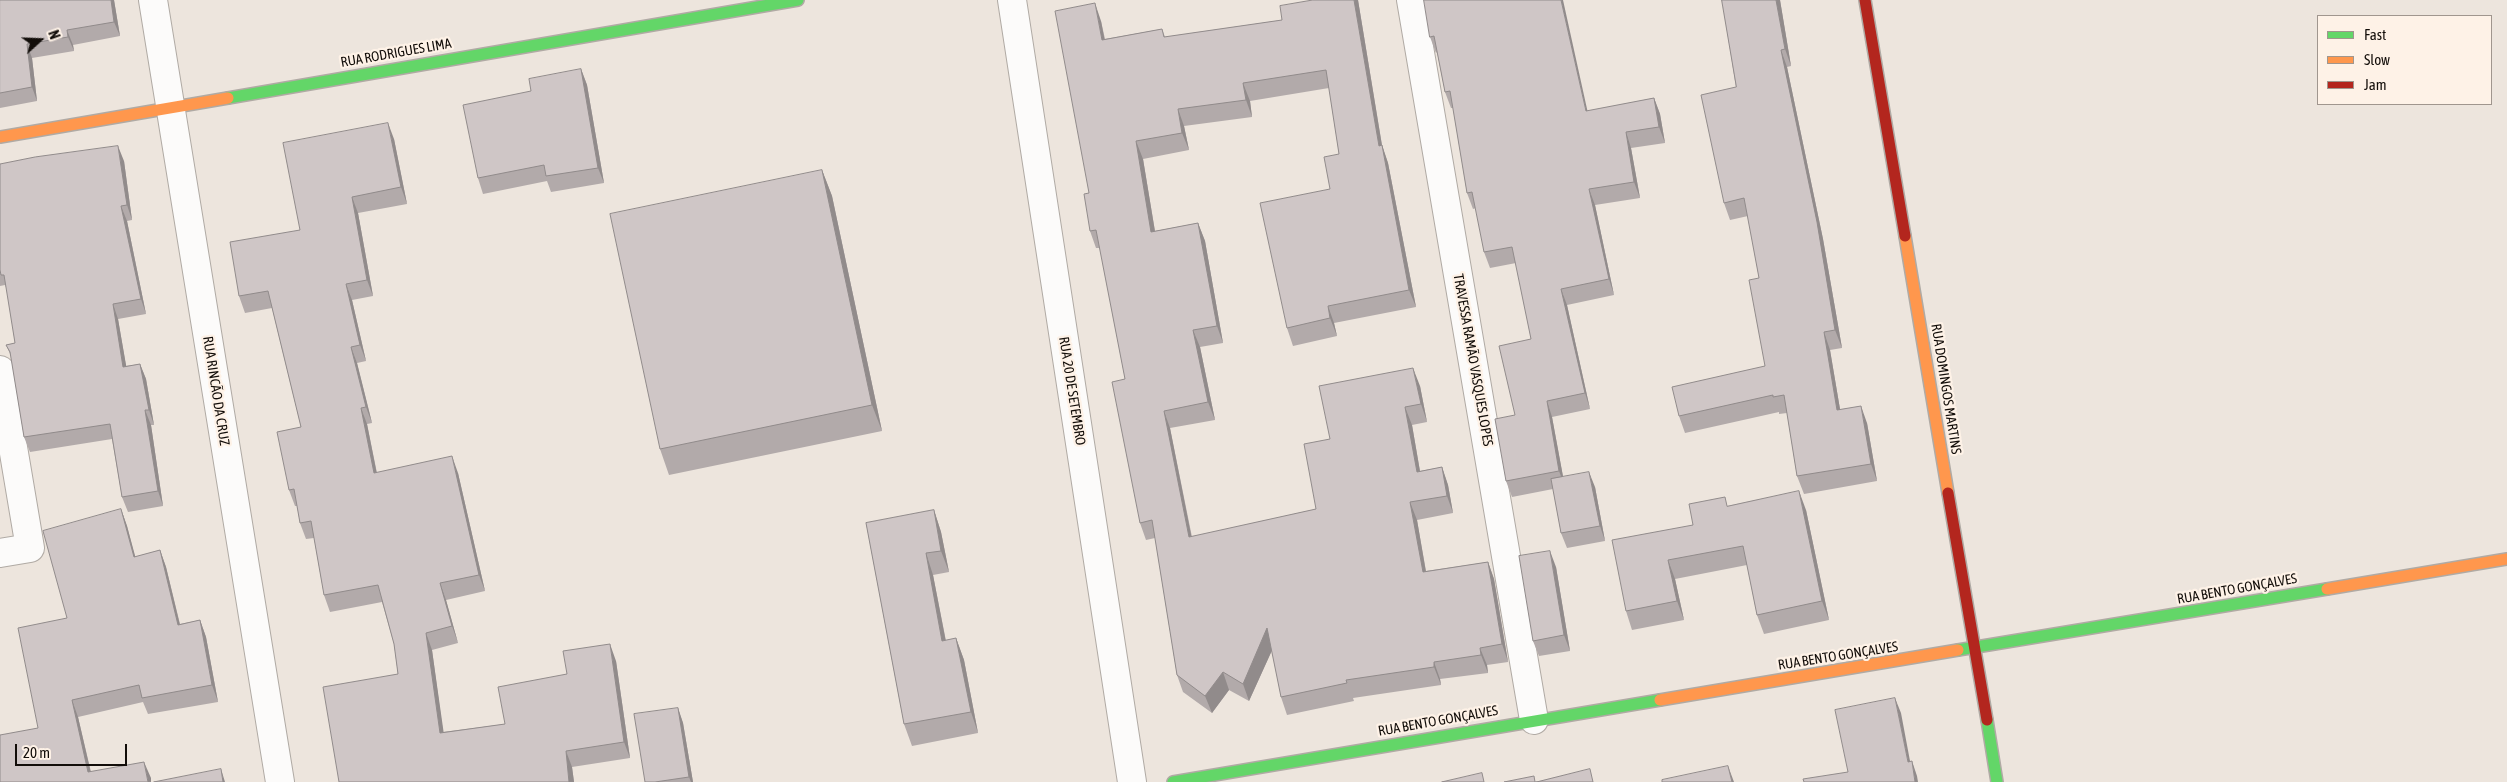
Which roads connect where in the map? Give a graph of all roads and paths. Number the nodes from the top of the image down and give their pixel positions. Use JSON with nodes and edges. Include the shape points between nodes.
{"nodes":[{"id":1,"x":153,"y":0,"type":"edge"},
{"id":2,"x":798,"y":0,"type":"edge"},
{"id":3,"x":1012,"y":0,"type":"edge"},
{"id":4,"x":1411,"y":0,"type":"edge"},
{"id":5,"x":1866,"y":0,"type":"edge"},
{"id":6,"x":170,"y":106,"type":"junction"},
{"id":7,"x":0,"y":137,"type":"edge"},
{"id":8,"x":0,"y":370,"type":"edge"},
{"id":9,"x":0,"y":553,"type":"edge"},
{"id":10,"x":2507,"y":559,"type":"edge"},
{"id":11,"x":1974,"y":649,"type":"junction"},
{"id":12,"x":1534,"y":720,"type":"junction"},
{"id":13,"x":280,"y":782,"type":"edge"},
{"id":14,"x":1132,"y":782,"type":"edge"},
{"id":15,"x":1173,"y":782,"type":"edge"},
{"id":16,"x":1996,"y":782,"type":"edge"}],
"edges":[{"from":1,"to":6,"type":"street","name":"RUA RINCÃO DA CRUZ"},
{"from":2,"to":6,"type":"street","name":"RUA RODRIGUES LIMA"},
{"from":3,"to":14,"type":"street","name":"RUA 20 DE SETEMBRO"},
{"from":4,"to":12,"type":"street","name":"TRAVESSA RAMÃO VASQUES LOPES"},
{"from":5,"to":11,"type":"street","name":"RUA DOMINGOS MARTINS"},
{"from":6,"to":7,"type":"street","name":"RUA RODRIGUES LIMA"},
{"from":6,"to":13,"type":"street","name":"RUA RINCÃO DA CRUZ"},
{"from":8,"to":9,"type":"street","via":[[30,548]]},
{"from":10,"to":11,"type":"street","name":"RUA BENTO GONÇALVES"},
{"from":11,"to":12,"type":"street","name":"RUA BENTO GONÇALVES"},
{"from":11,"to":16,"type":"street","name":"RUA DOMINGOS MARTINS"},
{"from":12,"to":15,"type":"street","name":"RUA BENTO GONÇALVES"}]}
